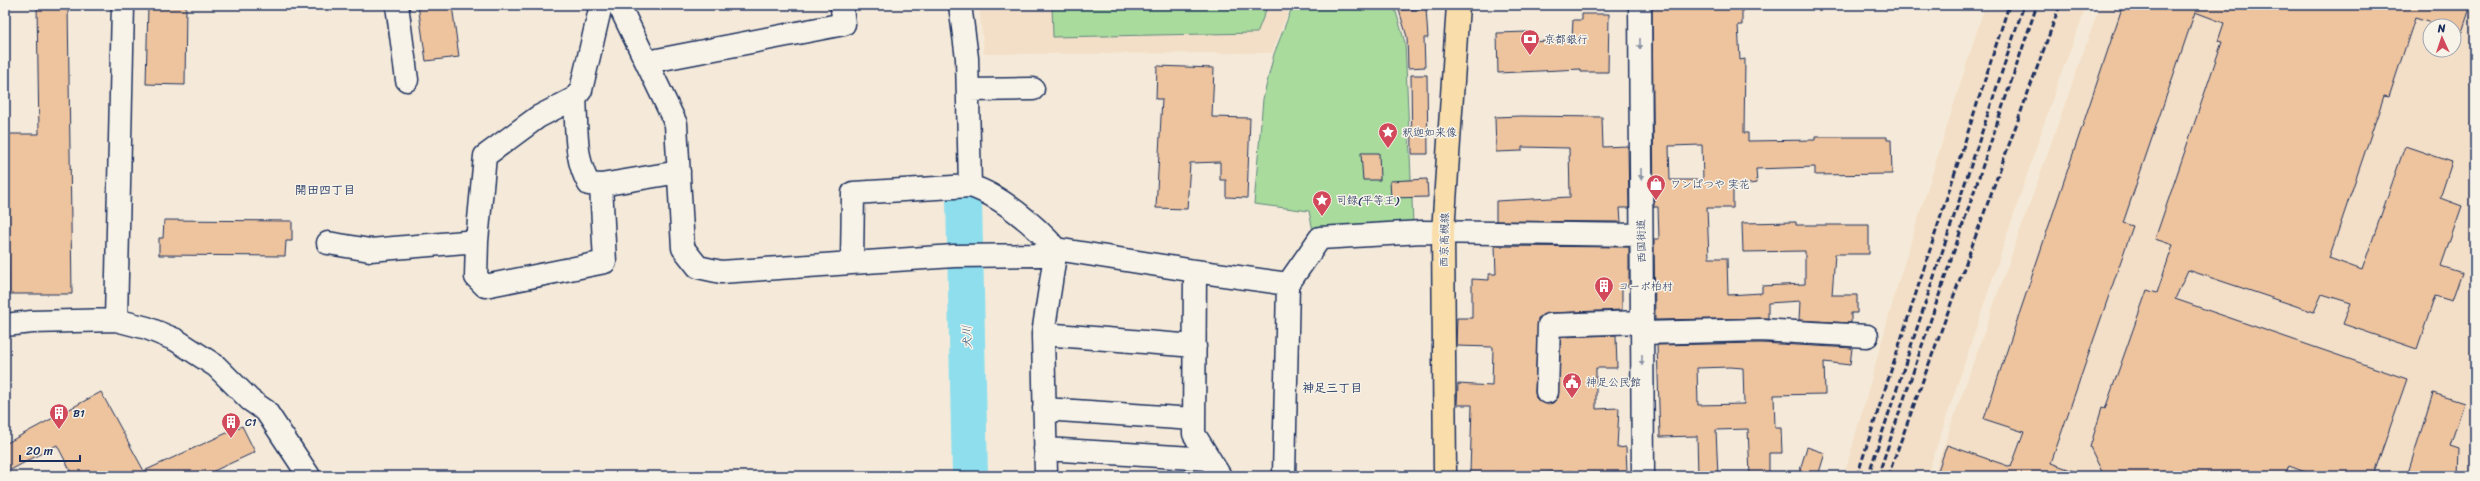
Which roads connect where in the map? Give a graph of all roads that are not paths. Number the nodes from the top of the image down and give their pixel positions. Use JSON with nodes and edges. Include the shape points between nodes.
{"nodes":[{"id":1,"x":123,"y":5,"type":"edge"},
{"id":2,"x":398,"y":5,"type":"edge"},
{"id":3,"x":601,"y":5,"type":"edge"},
{"id":4,"x":619,"y":5,"type":"edge"},
{"id":5,"x":960,"y":5,"type":"edge"},
{"id":6,"x":1458,"y":5,"type":"edge"},
{"id":7,"x":1640,"y":5,"type":"edge"},
{"id":8,"x":842,"y":9,"type":"dead end"},
{"id":9,"x":647,"y":62,"type":"junction"},
{"id":10,"x":407,"y":80,"type":"dead end"},
{"id":11,"x":1033,"y":89,"type":"dead end"},
{"id":12,"x":969,"y":90,"type":"junction"},
{"id":13,"x":575,"y":98,"type":"junction"},
{"id":14,"x":679,"y":172,"type":"junction"},
{"id":15,"x":601,"y":185,"type":"junction"},
{"id":16,"x":970,"y":186,"type":"junction"},
{"id":17,"x":1442,"y":232,"type":"junction"},
{"id":18,"x":1641,"y":234,"type":"junction"},
{"id":19,"x":477,"y":241,"type":"junction"},
{"id":20,"x":328,"y":243,"type":"dead end"},
{"id":21,"x":1056,"y":249,"type":"junction"},
{"id":22,"x":852,"y":262,"type":"junction"},
{"id":23,"x":1195,"y":271,"type":"junction"},
{"id":24,"x":1288,"y":284,"type":"junction"},
{"id":25,"x":116,"y":320,"type":"junction"},
{"id":26,"x":5,"y":325,"type":"edge"},
{"id":27,"x":1642,"y":328,"type":"junction"},
{"id":28,"x":1043,"y":334,"type":"junction"},
{"id":29,"x":1867,"y":336,"type":"dead end"},
{"id":30,"x":1195,"y":346,"type":"junction"},
{"id":31,"x":1546,"y":392,"type":"dead end"},
{"id":32,"x":1044,"y":409,"type":"junction"},
{"id":33,"x":1194,"y":419,"type":"junction"},
{"id":34,"x":1045,"y":449,"type":"junction"},
{"id":35,"x":1214,"y":468,"type":"edge"},
{"id":36,"x":1046,"y":474,"type":"dead end"},
{"id":37,"x":309,"y":476,"type":"edge"},
{"id":38,"x":1284,"y":476,"type":"edge"},
{"id":39,"x":1445,"y":476,"type":"edge"},
{"id":40,"x":1643,"y":476,"type":"edge"}],
"edges":[{"from":1,"to":25,"type":"street"},
{"from":2,"to":10,"type":"street"},
{"from":3,"to":13,"type":"street","via":[[581,90]]},
{"from":4,"to":9,"type":"street"},
{"from":5,"to":12,"type":"street"},
{"from":6,"to":17,"type":"main road","name":"西京高槻線"},
{"from":7,"to":18,"type":"street","name":"西国街道","one_way":true},
{"from":8,"to":9,"type":"street","via":[[844,24]]},
{"from":9,"to":14,"type":"street","via":[[676,124]]},
{"from":11,"to":12,"type":"street"},
{"from":12,"to":16,"type":"street"},
{"from":13,"to":15,"type":"street","via":[[582,172],[589,184]]},
{"from":13,"to":19,"type":"street","via":[[538,117],[485,156]]},
{"from":14,"to":15,"type":"street"},
{"from":14,"to":22,"type":"street","via":[[683,248],[698,266],[721,272]]},
{"from":15,"to":19,"type":"street","via":[[605,262],[485,286],[476,277]]},
{"from":16,"to":21,"type":"street","via":[[988,192],[1046,236]]},
{"from":16,"to":22,"type":"street","via":[[853,193]]},
{"from":17,"to":18,"type":"street"},
{"from":17,"to":24,"type":"street","via":[[1320,238]]},
{"from":17,"to":39,"type":"main road","name":"西京高槻線"},
{"from":18,"to":27,"type":"street","name":"西国街道"},
{"from":19,"to":20,"type":"street","via":[[370,250]]},
{"from":21,"to":22,"type":"street","via":[[1041,255],[954,256]]},
{"from":21,"to":23,"type":"street"},
{"from":21,"to":28,"type":"street"},
{"from":23,"to":24,"type":"street"},
{"from":23,"to":30,"type":"street"},
{"from":24,"to":38,"type":"street"},
{"from":25,"to":26,"type":"street"},
{"from":25,"to":37,"type":"street","via":[[147,328],[176,340],[216,366],[250,400],[266,411]]},
{"from":27,"to":29,"type":"street","via":[[1761,330]]},
{"from":27,"to":31,"type":"street","via":[[1549,325]]},
{"from":27,"to":40,"type":"street","name":"西国街道","one_way":true},
{"from":28,"to":30,"type":"street"},
{"from":28,"to":32,"type":"street"},
{"from":30,"to":33,"type":"street"},
{"from":32,"to":33,"type":"street"},
{"from":32,"to":34,"type":"street"},
{"from":33,"to":35,"type":"street","via":[[1194,434]]},
{"from":34,"to":35,"type":"street"},
{"from":34,"to":36,"type":"street"}]}
